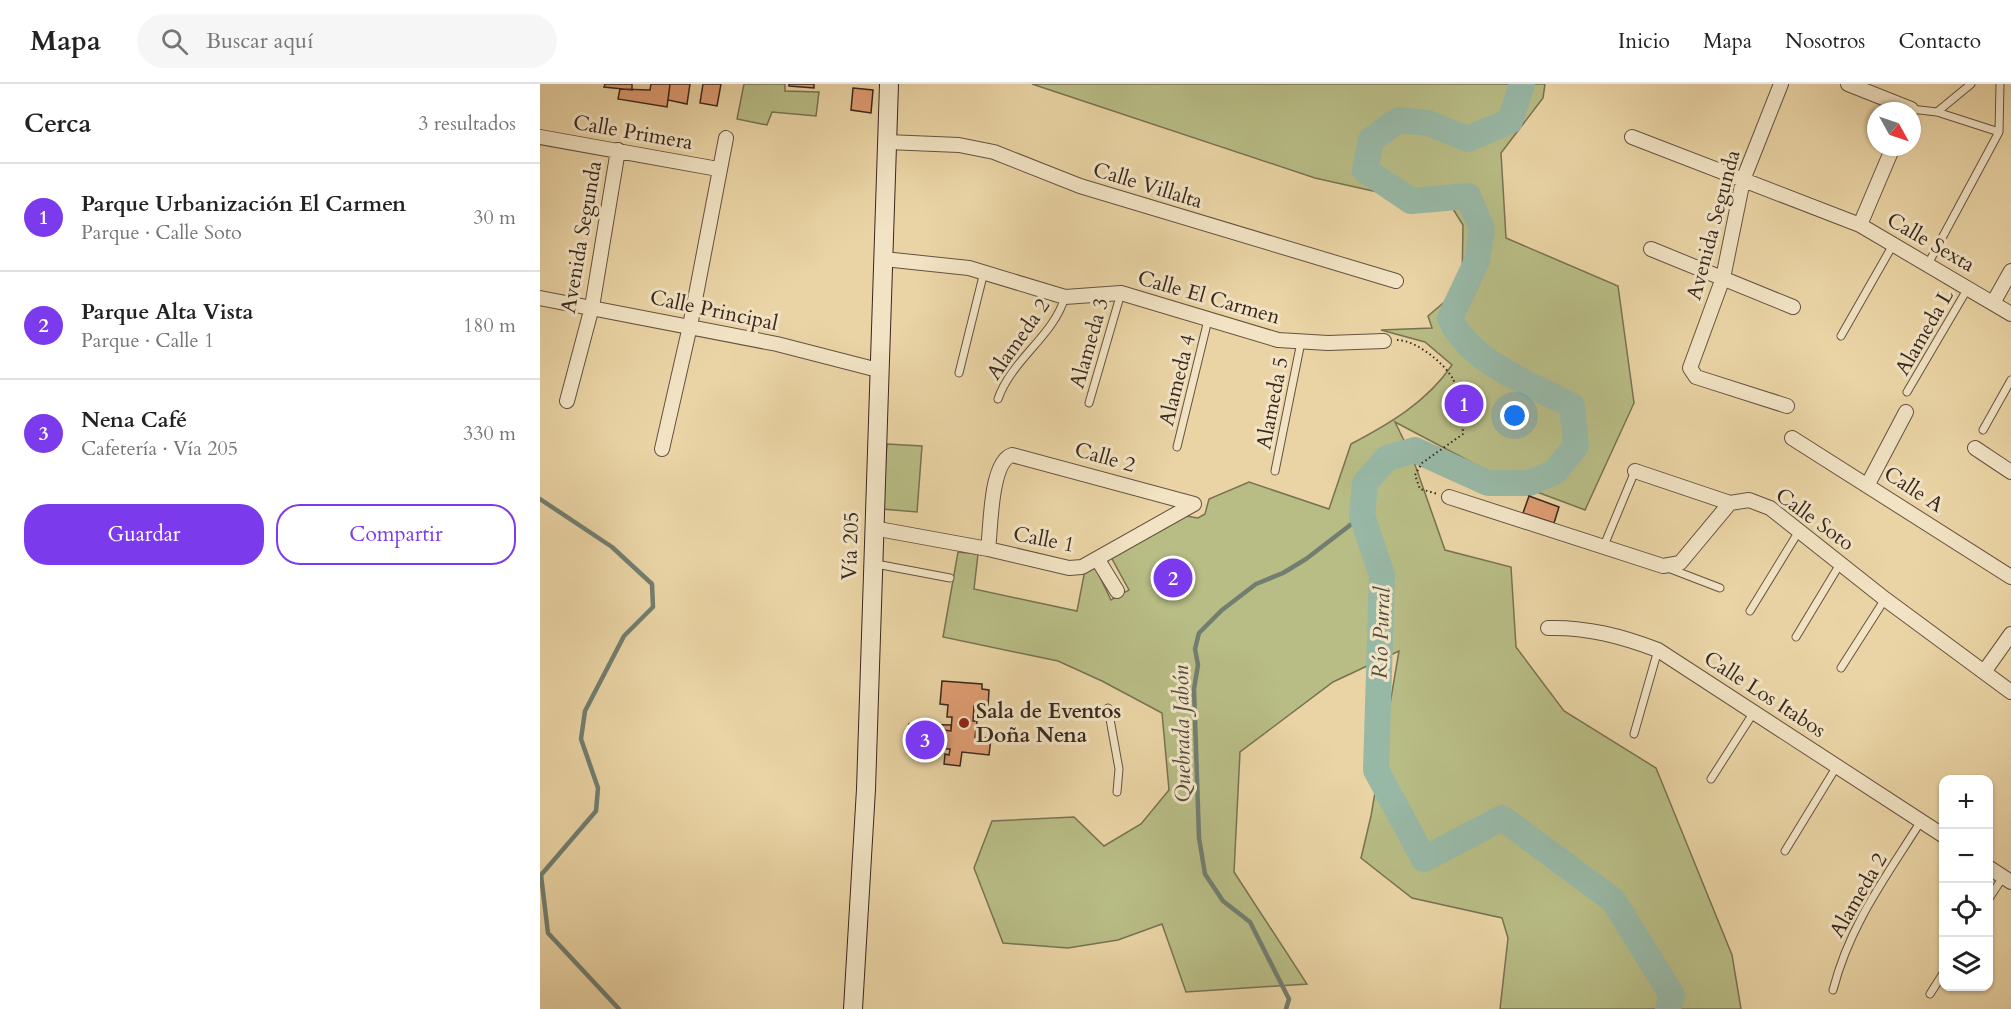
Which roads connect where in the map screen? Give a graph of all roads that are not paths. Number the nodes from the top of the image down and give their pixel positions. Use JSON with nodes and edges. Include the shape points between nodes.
{"nodes":[{"id":1,"x":889,"y":84,"type":"edge"},
{"id":2,"x":1781,"y":84,"type":"edge"},
{"id":3,"x":1848,"y":84,"type":"edge"},
{"id":4,"x":1971,"y":84,"type":"edge"},
{"id":5,"x":2000,"y":84,"type":"edge"},
{"id":6,"x":1891,"y":102,"type":"edge"},
{"id":7,"x":1921,"y":111,"type":"edge"},
{"id":8,"x":1937,"y":112,"type":"junction"},
{"id":9,"x":1999,"y":132,"type":"junction"},
{"id":10,"x":540,"y":137,"type":"edge"},
{"id":11,"x":1632,"y":137,"type":"dead end"},
{"id":12,"x":726,"y":138,"type":"dead end"},
{"id":13,"x":887,"y":142,"type":"junction"},
{"id":14,"x":618,"y":150,"type":"junction"},
{"id":15,"x":1889,"y":156,"type":"edge"},
{"id":16,"x":718,"y":169,"type":"junction"},
{"id":17,"x":1743,"y":180,"type":"junction"},
{"id":18,"x":1860,"y":225,"type":"junction"},
{"id":19,"x":1893,"y":243,"type":"junction"},
{"id":20,"x":1651,"y":249,"type":"dead end"},
{"id":21,"x":884,"y":259,"type":"junction"},
{"id":22,"x":1928,"y":264,"type":"junction"},
{"id":23,"x":2011,"y":271,"type":"edge"},
{"id":24,"x":984,"y":272,"type":"junction"},
{"id":25,"x":1723,"y":278,"type":"junction"},
{"id":26,"x":1396,"y":281,"type":"dead end"},
{"id":27,"x":1969,"y":288,"type":"junction"},
{"id":28,"x":1121,"y":292,"type":"junction"},
{"id":29,"x":1065,"y":297,"type":"junction"},
{"id":30,"x":540,"y":298,"type":"edge"},
{"id":31,"x":1993,"y":303,"type":"junction"},
{"id":32,"x":592,"y":307,"type":"junction"},
{"id":33,"x":1793,"y":307,"type":"dead end"},
{"id":34,"x":2011,"y":314,"type":"edge"},
{"id":35,"x":1208,"y":320,"type":"junction"},
{"id":36,"x":690,"y":326,"type":"junction"},
{"id":37,"x":1841,"y":336,"type":"dead end"},
{"id":38,"x":1384,"y":341,"type":"road end"},
{"id":39,"x":1301,"y":342,"type":"junction"},
{"id":40,"x":878,"y":370,"type":"junction"},
{"id":41,"x":959,"y":373,"type":"dead end"},
{"id":42,"x":2011,"y":380,"type":"edge"},
{"id":43,"x":1907,"y":392,"type":"dead end"},
{"id":44,"x":998,"y":399,"type":"dead end"},
{"id":45,"x":567,"y":401,"type":"dead end"},
{"id":46,"x":1089,"y":403,"type":"dead end"},
{"id":47,"x":1787,"y":406,"type":"dead end"},
{"id":48,"x":1906,"y":412,"type":"dead end"},
{"id":49,"x":1983,"y":430,"type":"dead end"},
{"id":50,"x":1792,"y":438,"type":"dead end"},
{"id":51,"x":1178,"y":447,"type":"dead end"},
{"id":52,"x":1975,"y":448,"type":"dead end"},
{"id":53,"x":662,"y":449,"type":"dead end"},
{"id":54,"x":1275,"y":471,"type":"dead end"},
{"id":55,"x":1635,"y":471,"type":"joint"},
{"id":56,"x":2011,"y":472,"type":"edge"},
{"id":57,"x":1868,"y":484,"type":"junction"},
{"id":58,"x":1449,"y":497,"type":"road end"},
{"id":59,"x":1730,"y":503,"type":"junction"},
{"id":60,"x":1194,"y":504,"type":"joint"},
{"id":61,"x":873,"y":528,"type":"junction"},
{"id":62,"x":1799,"y":531,"type":"junction"},
{"id":63,"x":1603,"y":548,"type":"junction"},
{"id":64,"x":988,"y":549,"type":"junction"},
{"id":65,"x":1098,"y":560,"type":"junction"},
{"id":66,"x":872,"y":563,"type":"junction"},
{"id":67,"x":1840,"y":564,"type":"junction"},
{"id":68,"x":1663,"y":566,"type":"junction"},
{"id":69,"x":2011,"y":577,"type":"edge"},
{"id":70,"x":950,"y":579,"type":"dead end"},
{"id":71,"x":1720,"y":588,"type":"dead end"},
{"id":72,"x":1117,"y":591,"type":"dead end"},
{"id":73,"x":1885,"y":599,"type":"junction"},
{"id":74,"x":1750,"y":612,"type":"dead end"},
{"id":75,"x":1548,"y":628,"type":"dead end"},
{"id":76,"x":2011,"y":634,"type":"edge"},
{"id":77,"x":1796,"y":637,"type":"dead end"},
{"id":78,"x":1658,"y":650,"type":"junction"},
{"id":79,"x":1841,"y":668,"type":"dead end"},
{"id":80,"x":1984,"y":672,"type":"junction"},
{"id":81,"x":2011,"y":692,"type":"edge"},
{"id":82,"x":1108,"y":708,"type":"dead end"},
{"id":83,"x":1754,"y":712,"type":"junction"},
{"id":84,"x":1634,"y":734,"type":"dead end"},
{"id":85,"x":1836,"y":766,"type":"junction"},
{"id":86,"x":1711,"y":779,"type":"dead end"},
{"id":87,"x":1117,"y":792,"type":"dead end"},
{"id":88,"x":1921,"y":820,"type":"junction"},
{"id":89,"x":1939,"y":833,"type":"edge"},
{"id":90,"x":1785,"y":851,"type":"dead end"},
{"id":91,"x":1993,"y":870,"type":"edge"},
{"id":92,"x":2007,"y":879,"type":"edge"},
{"id":93,"x":1993,"y":895,"type":"edge"},
{"id":94,"x":1939,"y":980,"type":"edge"},
{"id":95,"x":1833,"y":990,"type":"dead end"},
{"id":96,"x":1930,"y":994,"type":"dead end"},
{"id":97,"x":853,"y":1009,"type":"edge"}],
"edges":[{"from":1,"to":13,"type":"main road","name":"Vía 205"},
{"from":2,"to":17,"type":"street","name":"Avenida Segunda"},
{"from":3,"to":6,"type":"street"},
{"from":4,"to":8,"type":"lane"},
{"from":5,"to":9,"type":"lane"},
{"from":7,"to":8,"type":"lane"},
{"from":8,"to":9,"type":"lane"},
{"from":9,"to":22,"type":"lane"},
{"from":10,"to":14,"type":"street","name":"Calle Primera"},
{"from":11,"to":17,"type":"street","name":"Calle Sexta"},
{"from":12,"to":16,"type":"street"},
{"from":13,"to":21,"type":"main road","name":"Vía 205"},
{"from":13,"to":26,"type":"street","name":"Calle Villalta","via":[[959,145],[994,152],[1080,186]]},
{"from":14,"to":16,"type":"street","name":"Calle Primera"},
{"from":14,"to":32,"type":"street","name":"Avenida Segunda"},
{"from":15,"to":18,"type":"street"},
{"from":16,"to":36,"type":"street"},
{"from":17,"to":18,"type":"street","name":"Calle Sexta"},
{"from":17,"to":25,"type":"street","name":"Avenida Segunda"},
{"from":18,"to":19,"type":"street","name":"Calle Sexta"},
{"from":19,"to":22,"type":"street","name":"Calle Sexta"},
{"from":19,"to":37,"type":"lane"},
{"from":20,"to":25,"type":"street"},
{"from":21,"to":24,"type":"street","name":"Calle El Carmen"},
{"from":21,"to":40,"type":"main road","name":"Vía 205"},
{"from":22,"to":27,"type":"street","name":"Calle Sexta"},
{"from":23,"to":31,"type":"street"},
{"from":24,"to":29,"type":"street","name":"Calle El Carmen"},
{"from":24,"to":41,"type":"lane"},
{"from":25,"to":33,"type":"street"},
{"from":25,"to":47,"type":"street","name":"Avenida Segunda","via":[[1690,368],[1696,376]]},
{"from":27,"to":31,"type":"street","name":"Calle Sexta"},
{"from":27,"to":43,"type":"lane","name":"Alameda L"},
{"from":28,"to":29,"type":"street","name":"Calle El Carmen"},
{"from":28,"to":35,"type":"street","name":"Calle El Carmen"},
{"from":28,"to":46,"type":"lane","name":"Alameda 3"},
{"from":29,"to":44,"type":"lane","name":"Alameda 2","via":[[1060,314],[1005,380]]},
{"from":30,"to":32,"type":"street","name":"Calle Principal"},
{"from":31,"to":34,"type":"street","name":"Calle Sexta"},
{"from":32,"to":36,"type":"street","name":"Calle Principal"},
{"from":32,"to":45,"type":"street","name":"Avenida Segunda"},
{"from":35,"to":39,"type":"street","name":"Calle El Carmen","via":[[1258,336]]},
{"from":35,"to":51,"type":"lane","name":"Alameda 4"},
{"from":36,"to":40,"type":"street","name":"Calle Principal"},
{"from":36,"to":53,"type":"street"},
{"from":38,"to":39,"type":"street","name":"Calle El Carmen"},
{"from":39,"to":54,"type":"lane","name":"Alameda 5"},
{"from":40,"to":61,"type":"main road","name":"Vía 205"},
{"from":42,"to":49,"type":"lane"},
{"from":48,"to":57,"type":"street"},
{"from":50,"to":57,"type":"street","name":"Calle A"},
{"from":52,"to":56,"type":"street"},
{"from":55,"to":59,"type":"street","name":"Calle Soto"},
{"from":55,"to":63,"type":"lane"},
{"from":57,"to":69,"type":"street","name":"Calle A"},
{"from":58,"to":63,"type":"street"},
{"from":59,"to":62,"type":"street","name":"Calle Soto","via":[[1749,500],[1770,508]]},
{"from":59,"to":68,"type":"street","via":[[1680,562]]},
{"from":60,"to":64,"type":"street","name":"Calle 2","via":[[1018,455],[1006,457],[997,470]]},
{"from":60,"to":65,"type":"street","name":"Calle 1"},
{"from":61,"to":64,"type":"street","name":"Calle 1"},
{"from":61,"to":66,"type":"main road","name":"Vía 205"},
{"from":62,"to":67,"type":"street","name":"Calle Soto"},
{"from":62,"to":74,"type":"lane"},
{"from":63,"to":68,"type":"street"},
{"from":64,"to":65,"type":"street","name":"Calle 1","via":[[1069,568]]},
{"from":65,"to":72,"type":"street"},
{"from":66,"to":70,"type":"lane"},
{"from":66,"to":97,"type":"main road","name":"Vía 205","via":[[866,789]]},
{"from":67,"to":73,"type":"street","name":"Calle Soto"},
{"from":67,"to":77,"type":"lane"},
{"from":68,"to":71,"type":"lane"},
{"from":73,"to":79,"type":"lane"},
{"from":73,"to":80,"type":"street","name":"Calle Soto"},
{"from":75,"to":78,"type":"street","name":"Calle Los Itabos","via":[[1600,632]]},
{"from":76,"to":80,"type":"street"},
{"from":78,"to":83,"type":"street","name":"Calle Los Itabos"},
{"from":78,"to":84,"type":"lane"},
{"from":80,"to":81,"type":"street","name":"Calle Soto"},
{"from":82,"to":87,"type":"lane","via":[[1119,769]]},
{"from":83,"to":85,"type":"street","name":"Calle Los Itabos"},
{"from":83,"to":86,"type":"lane"},
{"from":85,"to":88,"type":"street","name":"Calle Los Itabos"},
{"from":85,"to":90,"type":"lane"},
{"from":88,"to":89,"type":"street","name":"Calle Los Itabos"},
{"from":88,"to":95,"type":"lane","name":"Alameda 2","via":[[1853,930]]},
{"from":91,"to":92,"type":"street"},
{"from":92,"to":93,"type":"lane"},
{"from":94,"to":96,"type":"lane"}]}
